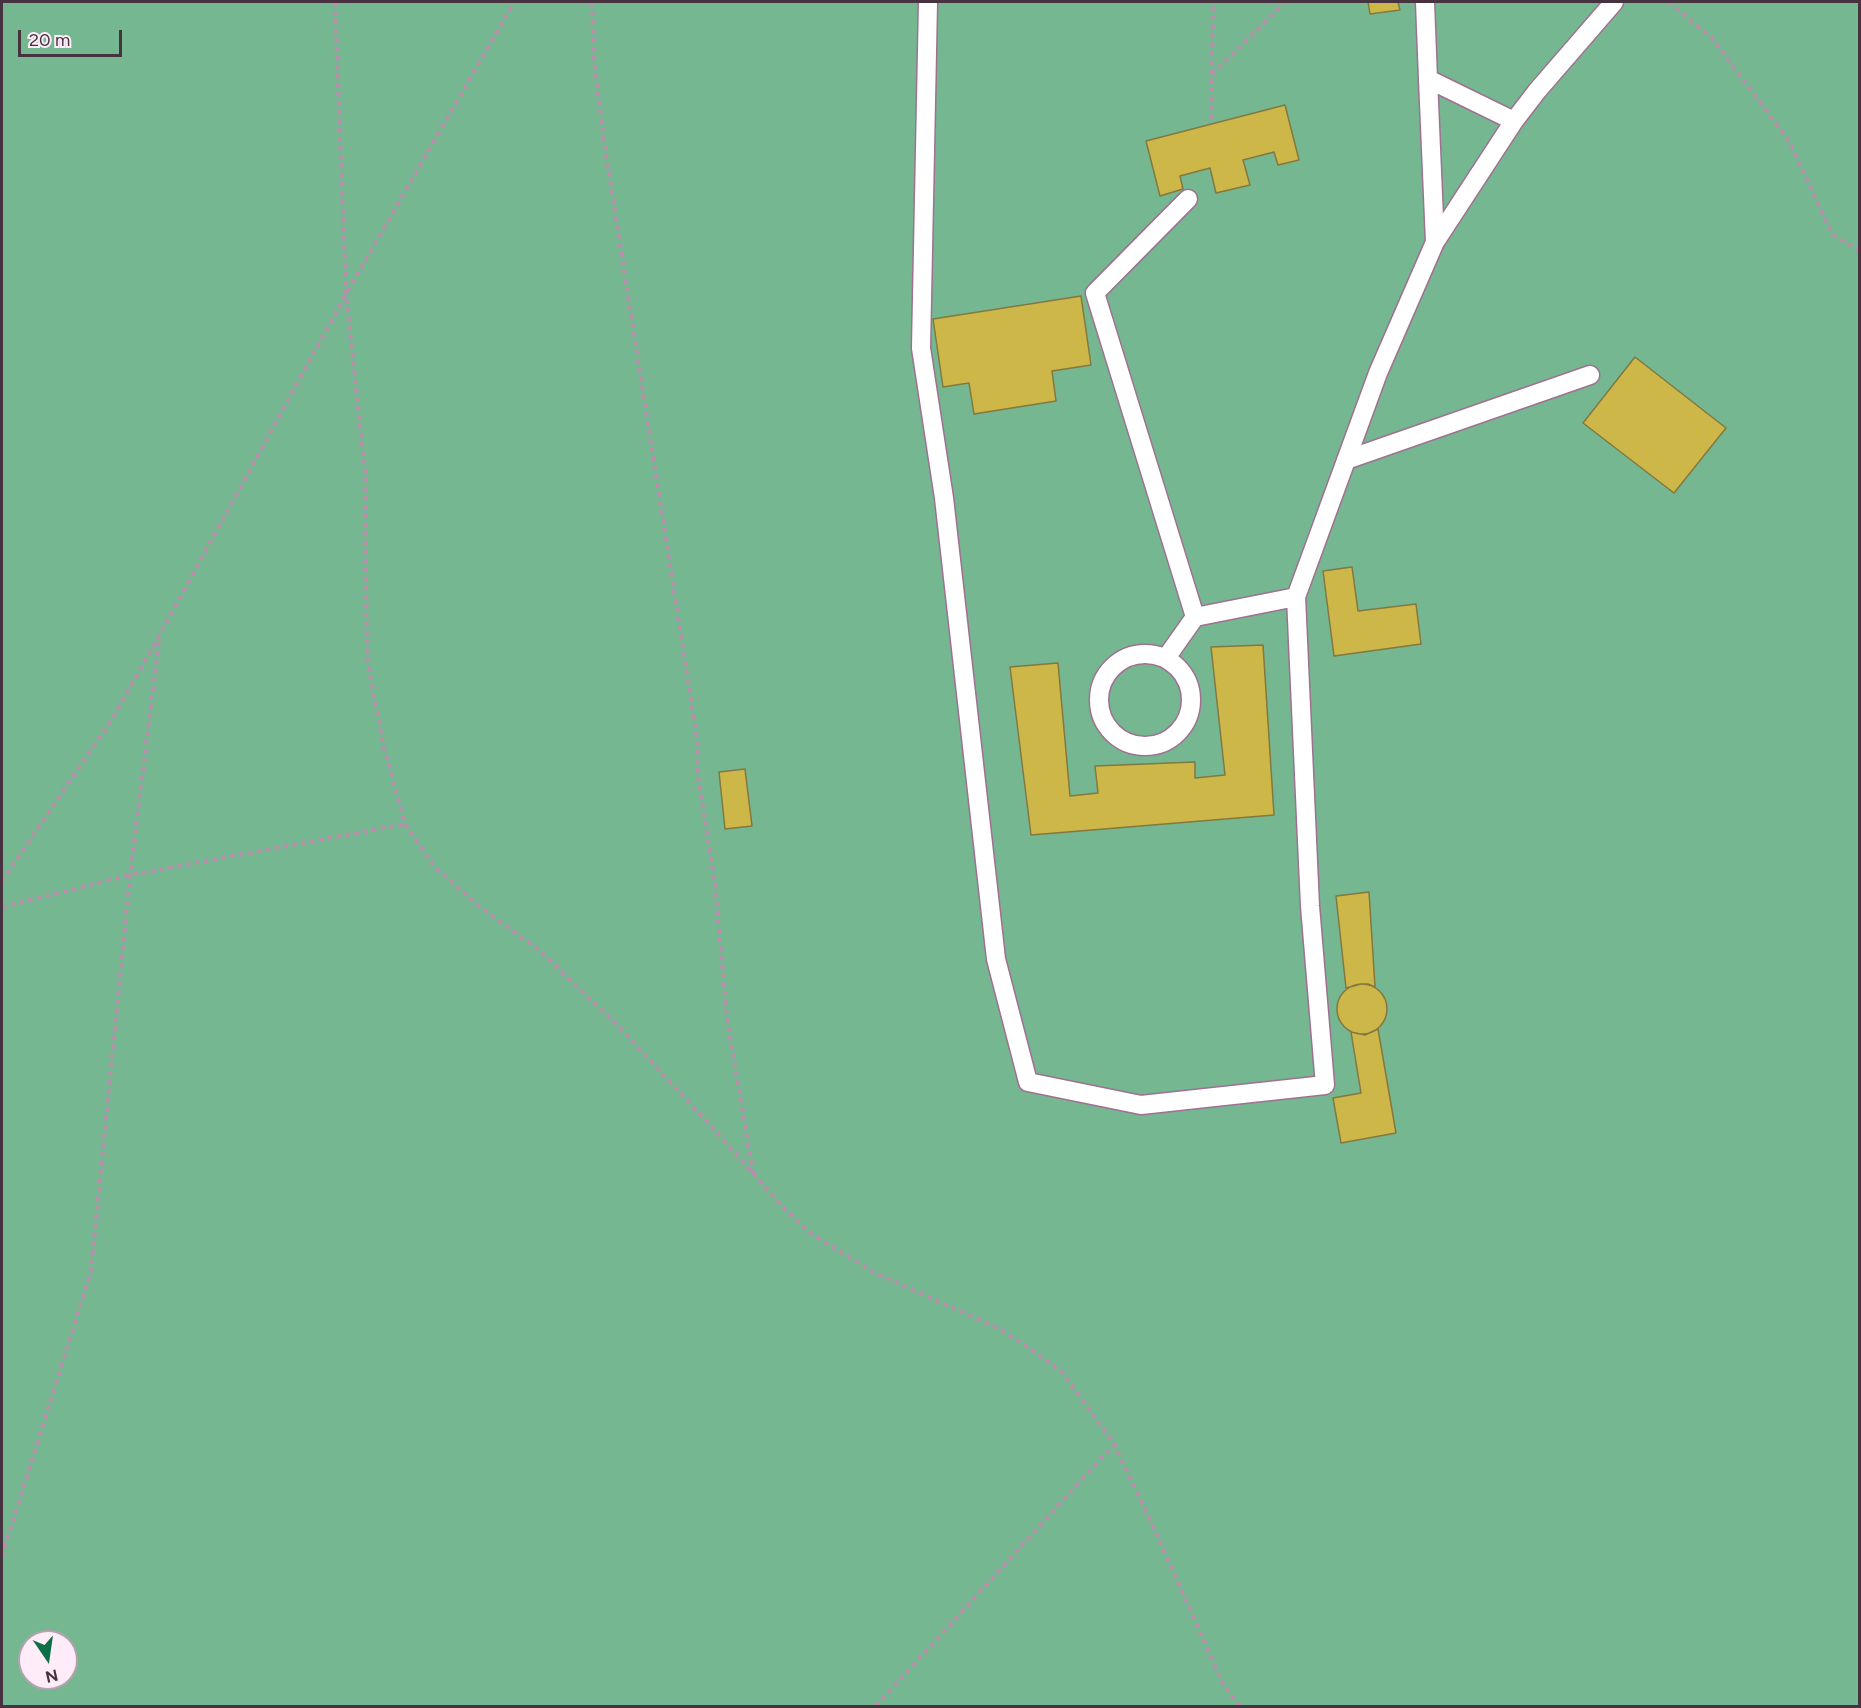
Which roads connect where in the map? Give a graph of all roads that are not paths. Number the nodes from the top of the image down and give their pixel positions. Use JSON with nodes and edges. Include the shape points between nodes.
{"nodes":[{"id":1,"x":928,"y":2,"type":"edge"},
{"id":2,"x":1425,"y":2,"type":"edge"},
{"id":3,"x":1614,"y":2,"type":"edge"},
{"id":4,"x":1428,"y":79,"type":"junction"},
{"id":5,"x":1514,"y":121,"type":"junction"},
{"id":6,"x":1188,"y":199,"type":"dead end"},
{"id":7,"x":1435,"y":242,"type":"junction"},
{"id":8,"x":1590,"y":375,"type":"dead end"},
{"id":9,"x":1346,"y":460,"type":"junction"},
{"id":10,"x":1296,"y":597,"type":"junction"},
{"id":11,"x":1195,"y":617,"type":"junction"},
{"id":12,"x":1166,"y":658,"type":"junction"}],
"edges":[{"from":1,"to":10,"type":"lane","via":[[921,348],[944,498],[996,959],[1028,1082],[1141,1104],[1325,1085],[1310,906]]},
{"from":2,"to":4,"type":"lane"},
{"from":3,"to":5,"type":"lane"},
{"from":4,"to":5,"type":"lane"},
{"from":4,"to":7,"type":"lane"},
{"from":5,"to":7,"type":"lane"},
{"from":6,"to":11,"type":"lane","via":[[1095,293]]},
{"from":7,"to":9,"type":"lane","via":[[1378,373]]},
{"from":8,"to":9,"type":"lane"},
{"from":9,"to":10,"type":"lane"},
{"from":10,"to":11,"type":"lane"},
{"from":11,"to":12,"type":"lane"},
{"from":12,"to":12,"type":"lane","via":[[1187,679],[1191,709],[1185,722],[1176,734],[1149,746],[1119,739],[1100,714],[1101,683],[1120,659],[1135,654]]}]}
